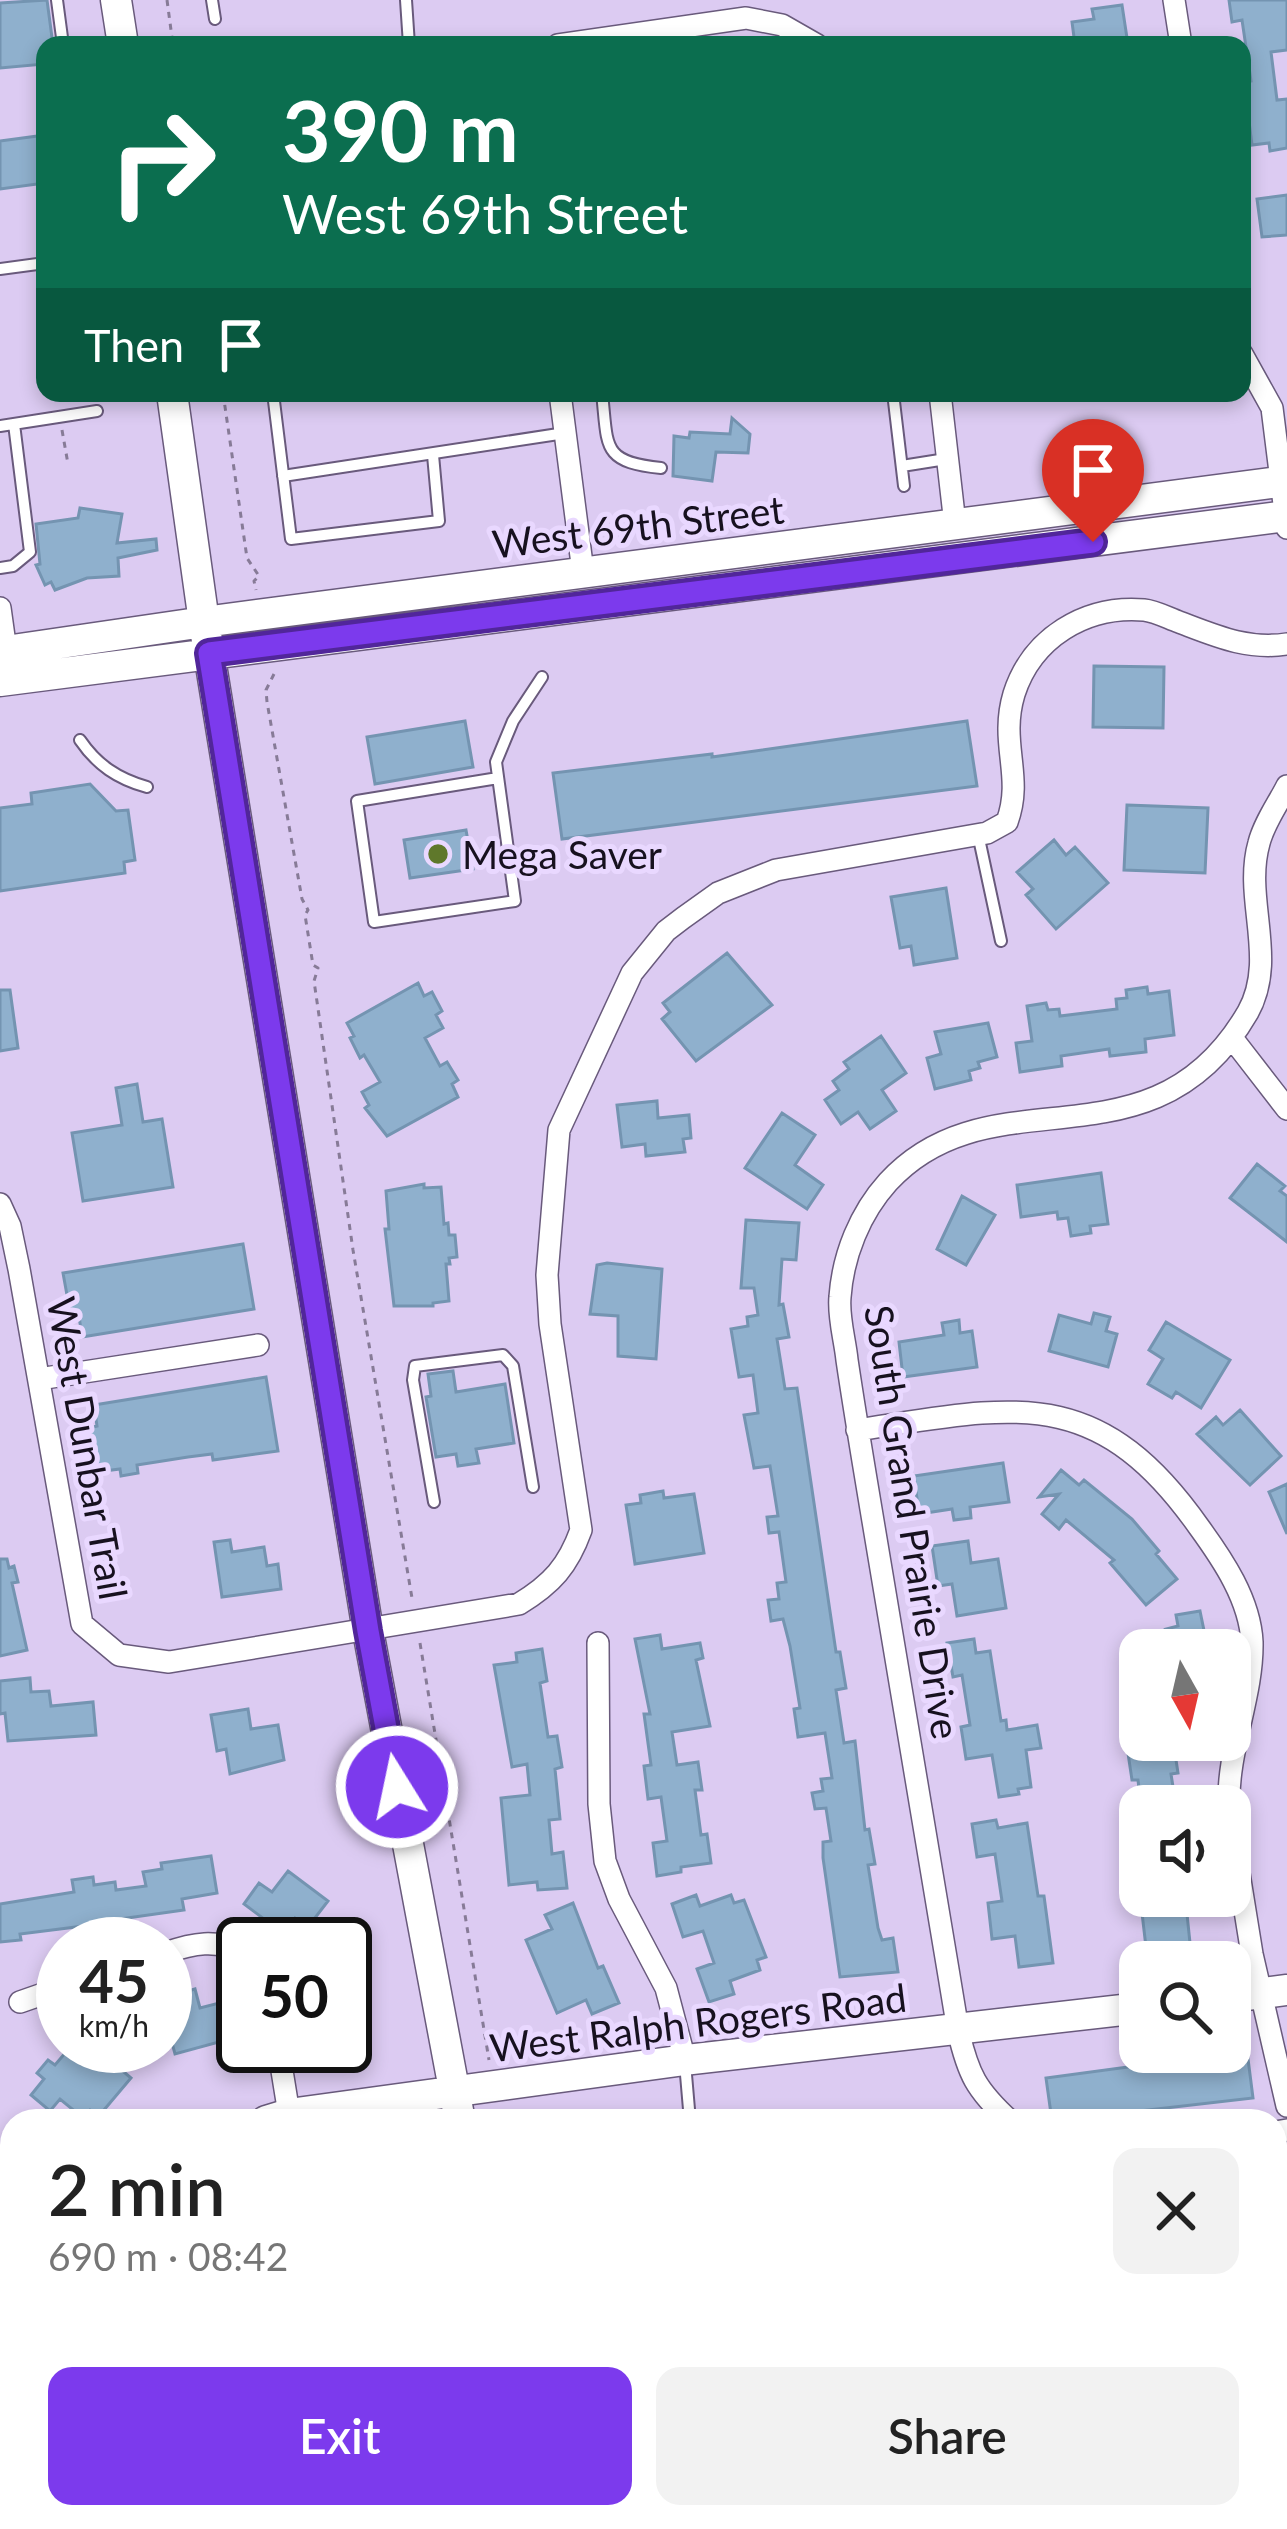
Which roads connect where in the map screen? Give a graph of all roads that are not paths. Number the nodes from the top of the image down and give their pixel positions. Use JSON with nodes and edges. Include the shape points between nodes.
{"nodes":[{"id":1,"x":57,"y":0,"type":"edge"},
{"id":2,"x":116,"y":0,"type":"edge"},
{"id":3,"x":212,"y":0,"type":"edge"},
{"id":4,"x":406,"y":0,"type":"edge"},
{"id":5,"x":1174,"y":0,"type":"edge"},
{"id":6,"x":214,"y":19,"type":"dead end"},
{"id":7,"x":62,"y":36,"type":"edge"},
{"id":8,"x":122,"y":36,"type":"edge"},
{"id":9,"x":408,"y":36,"type":"edge"},
{"id":10,"x":621,"y":36,"type":"edge"},
{"id":11,"x":801,"y":36,"type":"edge"},
{"id":12,"x":1180,"y":36,"type":"edge"},
{"id":13,"x":36,"y":264,"type":"edge"},
{"id":14,"x":0,"y":269,"type":"edge"},
{"id":15,"x":1251,"y":370,"type":"edge"},
{"id":16,"x":173,"y":402,"type":"edge"},
{"id":17,"x":274,"y":402,"type":"edge"},
{"id":18,"x":561,"y":402,"type":"edge"},
{"id":19,"x":603,"y":402,"type":"edge"},
{"id":20,"x":894,"y":402,"type":"edge"},
{"id":21,"x":941,"y":402,"type":"edge"},
{"id":22,"x":97,"y":411,"type":"dead end"},
{"id":23,"x":7,"y":425,"type":"edge"},
{"id":24,"x":565,"y":433,"type":"junction"},
{"id":25,"x":433,"y":455,"type":"junction"},
{"id":26,"x":948,"y":459,"type":"junction"},
{"id":27,"x":902,"y":466,"type":"junction"},
{"id":28,"x":662,"y":469,"type":"dead end"},
{"id":29,"x":283,"y":476,"type":"junction"},
{"id":30,"x":1283,"y":482,"type":"edge"},
{"id":31,"x":904,"y":486,"type":"dead end"},
{"id":32,"x":1286,"y":521,"type":"edge"},
{"id":33,"x":955,"y":524,"type":"junction"},
{"id":34,"x":960,"y":559,"type":"junction"},
{"id":35,"x":0,"y":568,"type":"edge"},
{"id":36,"x":584,"y":572,"type":"junction"},
{"id":37,"x":0,"y":608,"type":"edge"},
{"id":38,"x":204,"y":622,"type":"junction"},
{"id":39,"x":1287,"y":644,"type":"edge"},
{"id":40,"x":209,"y":653,"type":"junction"},
{"id":41,"x":2,"y":661,"type":"edge"},
{"id":42,"x":542,"y":676,"type":"dead end"},
{"id":43,"x":80,"y":740,"type":"dead end"},
{"id":44,"x":499,"y":778,"type":"junction"},
{"id":45,"x":1287,"y":786,"type":"edge"},
{"id":46,"x":147,"y":787,"type":"dead end"},
{"id":47,"x":978,"y":834,"type":"junction"},
{"id":48,"x":1000,"y":941,"type":"dead end"},
{"id":49,"x":1232,"y":1038,"type":"junction"},
{"id":50,"x":1287,"y":1109,"type":"edge"},
{"id":51,"x":0,"y":1204,"type":"edge"},
{"id":52,"x":259,"y":1345,"type":"dead end"},
{"id":53,"x":38,"y":1379,"type":"junction"},
{"id":54,"x":857,"y":1430,"type":"junction"},
{"id":55,"x":533,"y":1486,"type":"dead end"},
{"id":56,"x":434,"y":1502,"type":"dead end"},
{"id":57,"x":368,"y":1631,"type":"junction"},
{"id":58,"x":598,"y":1643,"type":"dead end"},
{"id":59,"x":1230,"y":1785,"type":"edge"},
{"id":60,"x":1246,"y":1917,"type":"edge"},
{"id":61,"x":1259,"y":1993,"type":"edge"},
{"id":62,"x":36,"y":1996,"type":"edge"},
{"id":63,"x":20,"y":2002,"type":"dead end"},
{"id":64,"x":1119,"y":2011,"type":"edge"},
{"id":65,"x":958,"y":2030,"type":"junction"},
{"id":66,"x":685,"y":2060,"type":"junction"},
{"id":67,"x":278,"y":2073,"type":"edge"},
{"id":68,"x":457,"y":2106,"type":"edge"},
{"id":69,"x":1287,"y":2106,"type":"edge"},
{"id":70,"x":278,"y":2109,"type":"edge"},
{"id":71,"x":412,"y":2109,"type":"edge"},
{"id":72,"x":689,"y":2109,"type":"edge"},
{"id":73,"x":996,"y":2109,"type":"edge"}],
"edges":[{"from":1,"to":7,"type":"lane"},
{"from":2,"to":8,"type":"main road"},
{"from":3,"to":6,"type":"lane"},
{"from":4,"to":9,"type":"lane"},
{"from":5,"to":12,"type":"street"},
{"from":10,"to":11,"type":"street","via":[[746,18]]},
{"from":13,"to":14,"type":"lane"},
{"from":15,"to":30,"type":"street","via":[[1272,408]]},
{"from":16,"to":38,"type":"main road"},
{"from":17,"to":29,"type":"lane"},
{"from":18,"to":24,"type":"street"},
{"from":19,"to":28,"type":"lane","via":[[608,449],[630,465]]},
{"from":20,"to":27,"type":"lane"},
{"from":21,"to":26,"type":"street"},
{"from":22,"to":23,"type":"lane"},
{"from":23,"to":35,"type":"lane","via":[[30,552]]},
{"from":24,"to":25,"type":"lane"},
{"from":24,"to":36,"type":"street"},
{"from":25,"to":29,"type":"lane"},
{"from":25,"to":29,"type":"lane","via":[[439,521],[291,539]]},
{"from":26,"to":27,"type":"lane"},
{"from":26,"to":33,"type":"street"},
{"from":27,"to":31,"type":"lane"},
{"from":30,"to":32,"type":"street"},
{"from":30,"to":33,"type":"main road","name":"West 69th Street"},
{"from":32,"to":34,"type":"main road","name":"West 69th Street"},
{"from":33,"to":34,"type":"main road"},
{"from":33,"to":36,"type":"main road","name":"West 69th Street"},
{"from":34,"to":40,"type":"main road","name":"West 69th Street"},
{"from":36,"to":38,"type":"main road","name":"West 69th Street"},
{"from":37,"to":41,"type":"street"},
{"from":38,"to":40,"type":"main road"},
{"from":38,"to":41,"type":"main road","name":"West 69th Street"},
{"from":39,"to":47,"type":"street","via":[[1241,645],[1147,610],[1099,612],[1066,626],[1036,649],[1016,689],[1006,728],[1016,798],[1007,822]]},
{"from":40,"to":41,"type":"main road","name":"West 69th Street"},
{"from":40,"to":57,"type":"main road"},
{"from":42,"to":44,"type":"lane","via":[[513,721],[496,762]]},
{"from":43,"to":46,"type":"lane","via":[[123,780]]},
{"from":44,"to":44,"type":"lane","via":[[515,901],[374,922],[357,801]]},
{"from":45,"to":49,"type":"street","name":"South Grand Prairie Drive","via":[[1259,842],[1263,969]]},
{"from":47,"to":48,"type":"lane"},
{"from":47,"to":57,"type":"street","name":"West Dunbar Trail","via":[[760,876],[718,893],[666,931],[632,973],[559,1130],[548,1275],[581,1530],[569,1562],[519,1604]]},
{"from":49,"to":50,"type":"street"},
{"from":49,"to":54,"type":"street","name":"South Grand Prairie Drive","via":[[1194,1077],[1161,1096],[1120,1111],[970,1130],[925,1149],[886,1184],[854,1231],[839,1299]]},
{"from":51,"to":53,"type":"street","name":"West Dunbar Trail"},
{"from":52,"to":53,"type":"street"},
{"from":53,"to":57,"type":"street","name":"West Dunbar Trail","via":[[82,1624],[119,1655],[169,1662]]},
{"from":54,"to":59,"type":"street","via":[[1029,1410],[1097,1429],[1139,1459],[1216,1551],[1249,1616],[1252,1645]]},
{"from":54,"to":65,"type":"street","name":"South Grand Prairie Drive"},
{"from":55,"to":56,"type":"lane","via":[[513,1366],[503,1355],[415,1366]]},
{"from":57,"to":68,"type":"main road"},
{"from":58,"to":66,"type":"street","via":[[605,1861],[666,1988]]},
{"from":60,"to":61,"type":"street"},
{"from":61,"to":69,"type":"street"},
{"from":62,"to":63,"type":"street"},
{"from":64,"to":65,"type":"main road","name":"West Ralph Rogers Road"},
{"from":65,"to":66,"type":"main road","name":"West Ralph Rogers Road"},
{"from":65,"to":73,"type":"street","name":"South Grand Prairie Drive","via":[[968,2075]]},
{"from":66,"to":68,"type":"main road","name":"West Ralph Rogers Road","via":[[493,2086]]},
{"from":66,"to":72,"type":"lane"},
{"from":67,"to":70,"type":"street"},
{"from":68,"to":71,"type":"main road","name":"West Ralph Rogers Road"}]}
